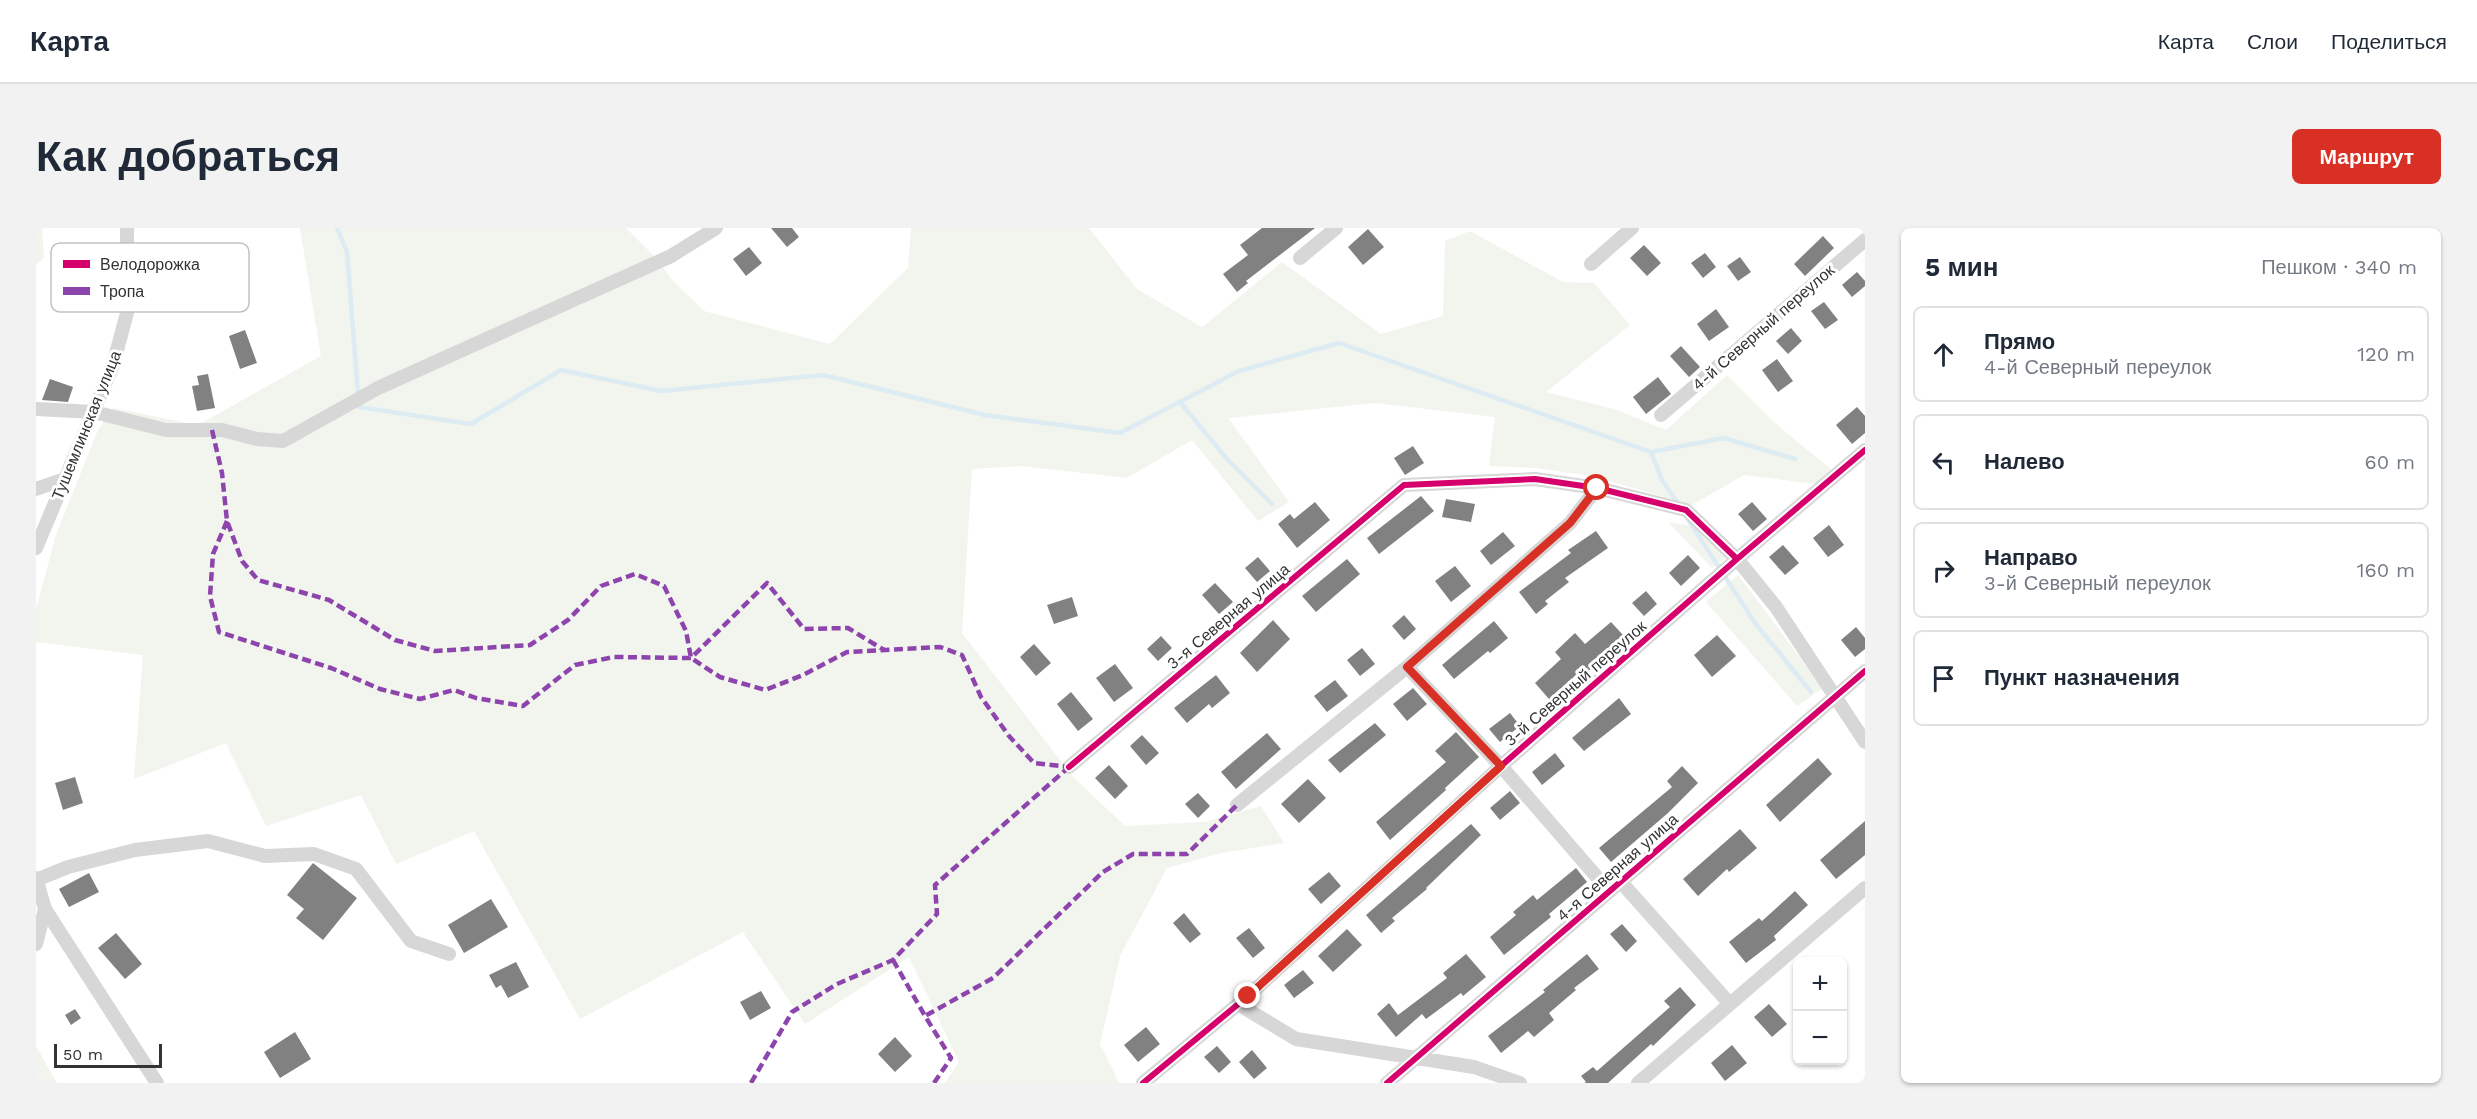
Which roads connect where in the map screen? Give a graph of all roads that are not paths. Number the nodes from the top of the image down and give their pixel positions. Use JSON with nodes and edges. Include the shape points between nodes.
{"nodes":[{"id":1,"x":716,"y":228,"type":"edge"},
{"id":2,"x":1336,"y":228,"type":"edge"},
{"id":3,"x":1632,"y":228,"type":"edge"},
{"id":4,"x":1865,"y":240,"type":"edge"},
{"id":5,"x":1300,"y":258,"type":"dead end"},
{"id":6,"x":1591,"y":264,"type":"dead end"},
{"id":7,"x":127,"y":312,"type":"edge"},
{"id":8,"x":36,"y":409,"type":"edge"},
{"id":9,"x":94,"y":412,"type":"junction"},
{"id":10,"x":1661,"y":415,"type":"dead end"},
{"id":11,"x":1865,"y":450,"type":"edge"},
{"id":12,"x":65,"y":479,"type":"junction"},
{"id":13,"x":1597,"y":488,"type":"junction"},
{"id":14,"x":36,"y":489,"type":"edge"},
{"id":15,"x":36,"y":548,"type":"edge"},
{"id":16,"x":1737,"y":559,"type":"junction"},
{"id":17,"x":1407,"y":667,"type":"junction"},
{"id":18,"x":1865,"y":671,"type":"edge"},
{"id":19,"x":1835,"y":697,"type":"junction"},
{"id":20,"x":1865,"y":742,"type":"edge"},
{"id":21,"x":1501,"y":766,"type":"junction"},
{"id":22,"x":1069,"y":767,"type":"dead end"},
{"id":23,"x":1237,"y":805,"type":"dead end"},
{"id":24,"x":36,"y":879,"type":"edge"},
{"id":25,"x":1620,"y":881,"type":"junction"},
{"id":26,"x":1865,"y":888,"type":"edge"},
{"id":27,"x":1609,"y":891,"type":"junction"},
{"id":28,"x":45,"y":909,"type":"junction"},
{"id":29,"x":36,"y":944,"type":"edge"},
{"id":30,"x":449,"y":954,"type":"dead end"},
{"id":31,"x":1238,"y":1004,"type":"junction"},
{"id":32,"x":1730,"y":1004,"type":"junction"},
{"id":33,"x":1415,"y":1059,"type":"junction"},
{"id":34,"x":158,"y":1083,"type":"edge"},
{"id":35,"x":1143,"y":1083,"type":"edge"},
{"id":36,"x":1387,"y":1083,"type":"edge"},
{"id":37,"x":1520,"y":1083,"type":"edge"},
{"id":38,"x":1638,"y":1083,"type":"edge"}],
"edges":[{"from":1,"to":9,"type":"street","via":[[671,256],[378,388],[283,441],[222,430],[166,429]]},
{"from":2,"to":5,"type":"street"},
{"from":3,"to":6,"type":"street"},
{"from":4,"to":10,"type":"street","name":"4-й Северный переулок"},
{"from":7,"to":9,"type":"street","name":"Тушемлинская улица","via":[[113,366]]},
{"from":8,"to":9,"type":"street"},
{"from":9,"to":12,"type":"street","name":"Тушемлинская улица"},
{"from":11,"to":16,"type":"street","name":"3-й Северный переулок"},
{"from":12,"to":14,"type":"street"},
{"from":12,"to":15,"type":"street","name":"Тушемлинская улица"},
{"from":13,"to":16,"type":"street","via":[[1686,510]]},
{"from":13,"to":17,"type":"street","via":[[1570,523]]},
{"from":13,"to":22,"type":"street","name":"3-я Северная улица","via":[[1535,479],[1404,485]]},
{"from":16,"to":19,"type":"street","via":[[1776,607]]},
{"from":16,"to":21,"type":"street","name":"3-й Северный переулок"},
{"from":17,"to":21,"type":"street"},
{"from":17,"to":23,"type":"street"},
{"from":18,"to":19,"type":"street","name":"4-я Северная улица"},
{"from":19,"to":20,"type":"street"},
{"from":19,"to":25,"type":"street","name":"4-я Северная улица"},
{"from":21,"to":27,"type":"street"},
{"from":21,"to":31,"type":"street","name":"3-й Северный переулок"},
{"from":24,"to":28,"type":"street"},
{"from":24,"to":30,"type":"street","via":[[135,850],[208,841],[265,856],[314,854],[356,869],[411,941]]},
{"from":25,"to":27,"type":"street","name":"4-я Северная улица"},
{"from":25,"to":32,"type":"street"},
{"from":26,"to":32,"type":"street"},
{"from":27,"to":33,"type":"street","name":"4-я Северная улица"},
{"from":28,"to":29,"type":"street"},
{"from":28,"to":34,"type":"street"},
{"from":31,"to":33,"type":"street","via":[[1296,1039]]},
{"from":31,"to":35,"type":"street","name":"3-й Северный переулок"},
{"from":32,"to":38,"type":"street"},
{"from":33,"to":36,"type":"street","name":"4-я Северная улица"},
{"from":33,"to":37,"type":"street","via":[[1474,1067]]}]}
